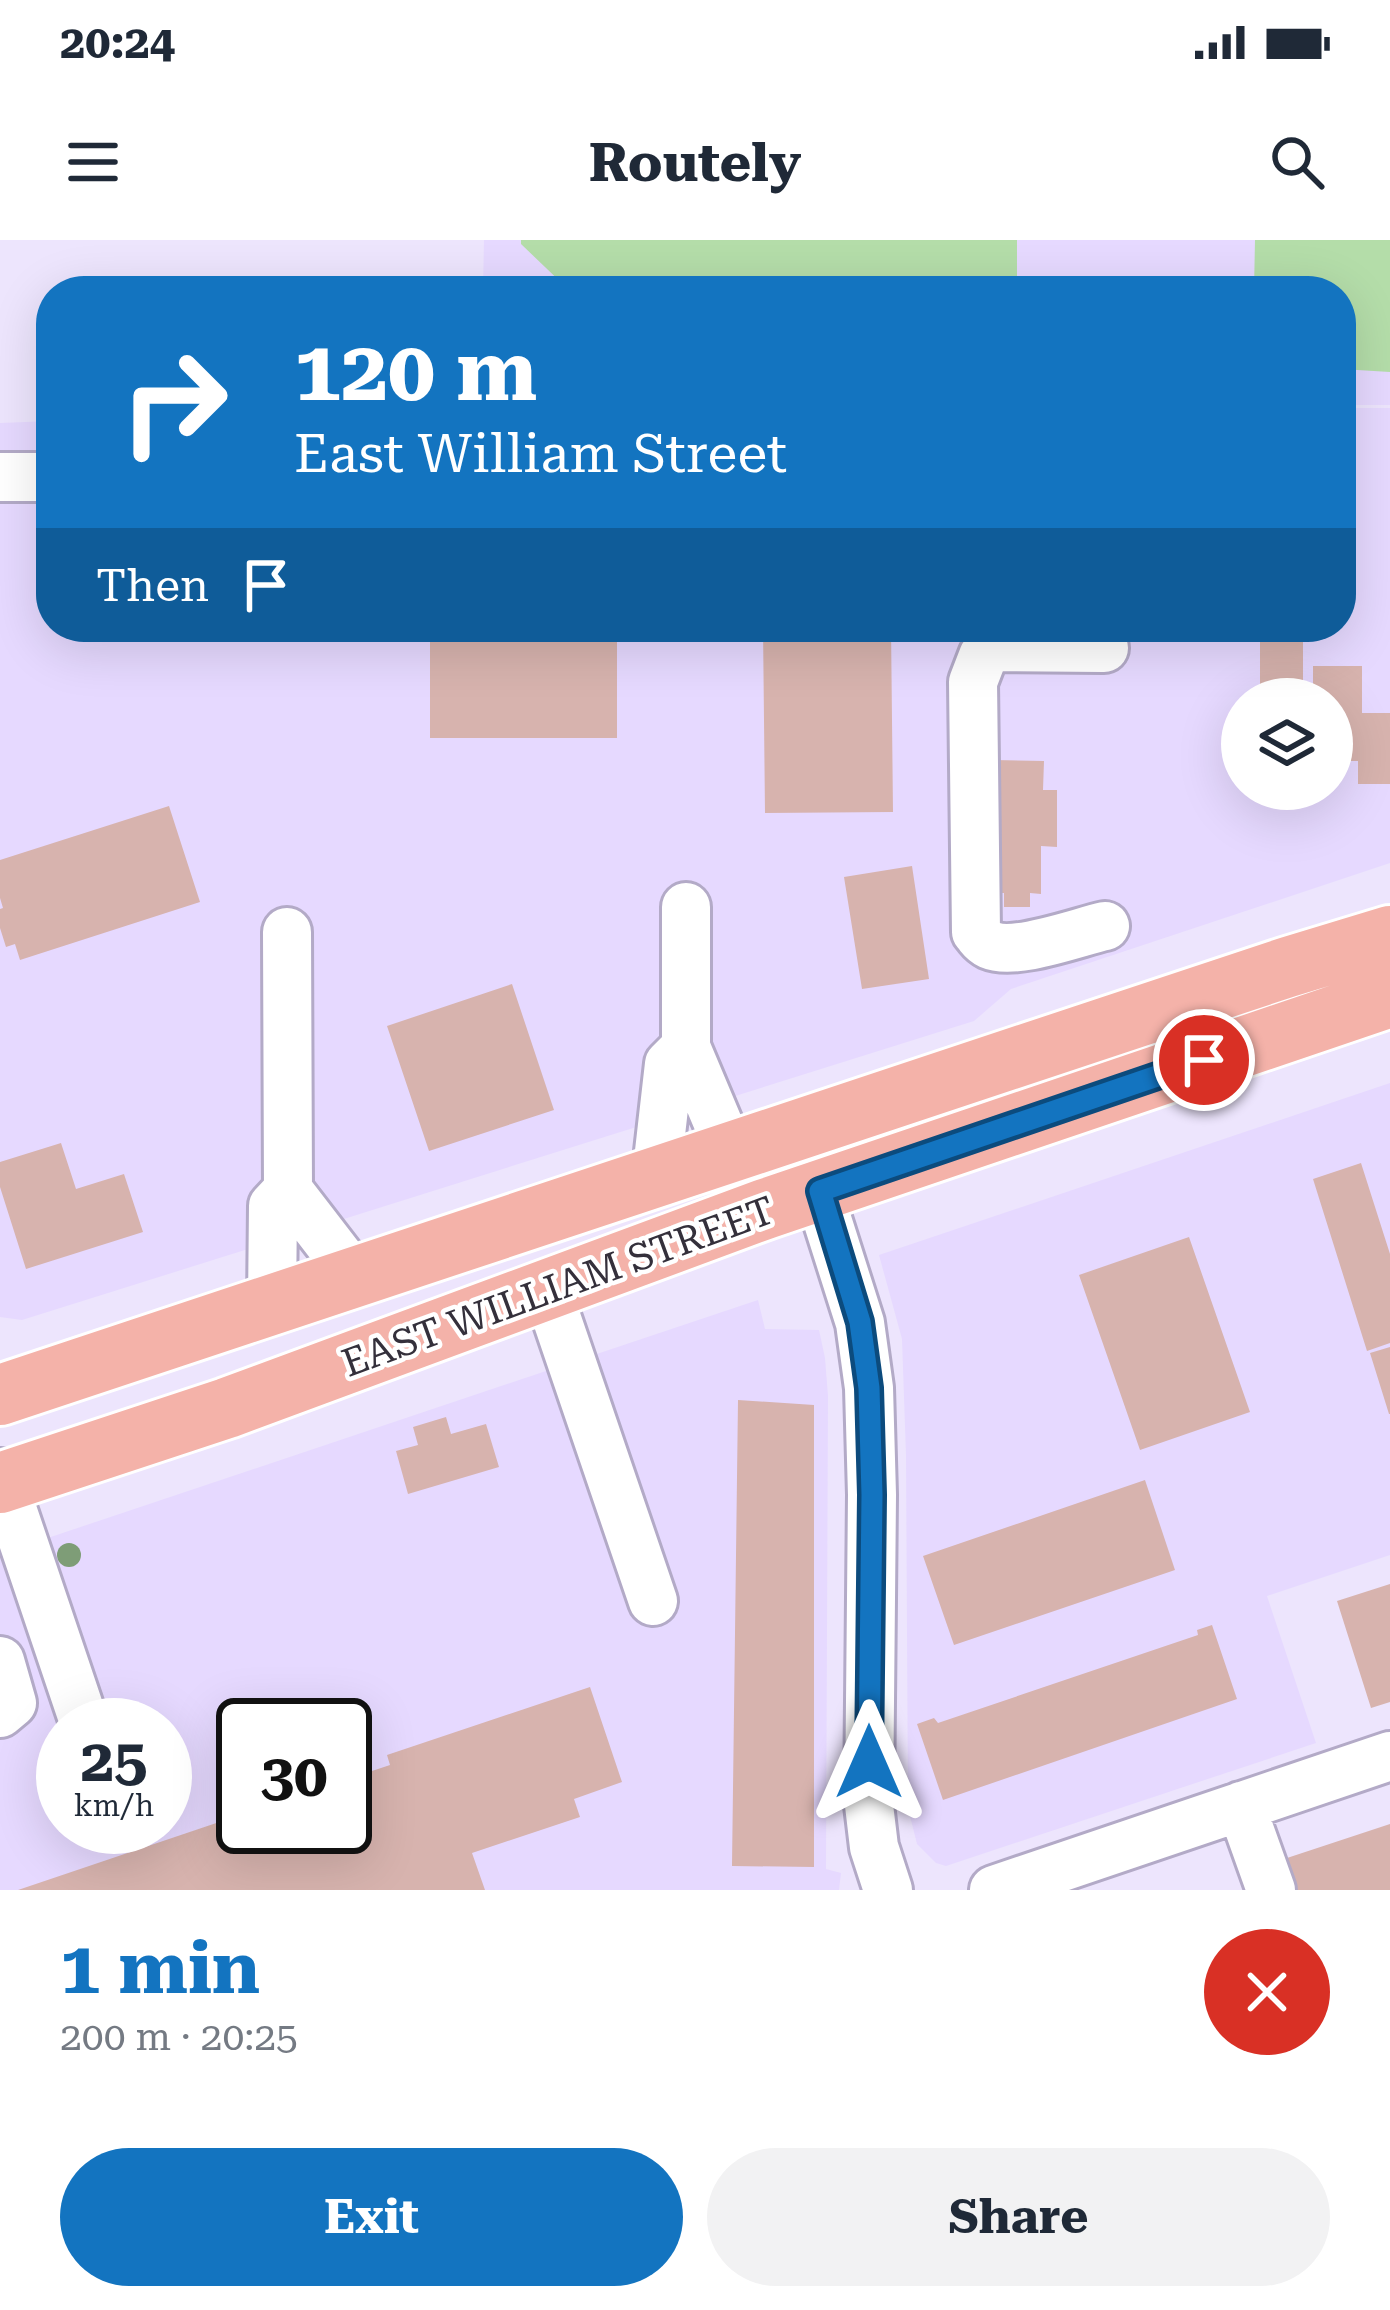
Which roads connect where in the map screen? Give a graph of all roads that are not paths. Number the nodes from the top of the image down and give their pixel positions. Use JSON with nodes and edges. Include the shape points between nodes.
{"nodes":[{"id":1,"x":0,"y":477,"type":"edge"},
{"id":2,"x":36,"y":477,"type":"edge"},
{"id":3,"x":1104,"y":648,"type":"dead end"},
{"id":4,"x":686,"y":907,"type":"dead end"},
{"id":5,"x":1105,"y":926,"type":"dead end"},
{"id":6,"x":286,"y":932,"type":"dead end"},
{"id":7,"x":1390,"y":936,"type":"edge"},
{"id":8,"x":1390,"y":997,"type":"edge"},
{"id":9,"x":686,"y":1048,"type":"junction"},
{"id":10,"x":799,"y":1131,"type":"junction"},
{"id":11,"x":731,"y":1154,"type":"junction"},
{"id":12,"x":656,"y":1178,"type":"junction"},
{"id":13,"x":288,"y":1190,"type":"junction"},
{"id":14,"x":820,"y":1191,"type":"junction"},
{"id":15,"x":356,"y":1277,"type":"junction"},
{"id":16,"x":547,"y":1290,"type":"junction"},
{"id":17,"x":272,"y":1304,"type":"junction"},
{"id":18,"x":0,"y":1395,"type":"edge"},
{"id":19,"x":1,"y":1479,"type":"edge"},
{"id":20,"x":652,"y":1601,"type":"dead end"},
{"id":21,"x":0,"y":1661,"type":"edge"},
{"id":22,"x":76,"y":1698,"type":"edge"},
{"id":23,"x":0,"y":1713,"type":"edge"},
{"id":24,"x":1390,"y":1756,"type":"edge"},
{"id":25,"x":1241,"y":1806,"type":"junction"},
{"id":26,"x":888,"y":1890,"type":"edge"},
{"id":27,"x":994,"y":1890,"type":"edge"},
{"id":28,"x":1271,"y":1890,"type":"edge"}],
"edges":[{"from":1,"to":2,"type":"street"},
{"from":3,"to":5,"type":"street","via":[[996,647],[973,682],[976,932],[985,943],[1014,948]]},
{"from":4,"to":9,"type":"street"},
{"from":6,"to":13,"type":"street"},
{"from":7,"to":10,"type":"main road","name":"EAST WILLIAM STREET"},
{"from":8,"to":14,"type":"main road","name":"EAST WILLIAM STREET"},
{"from":9,"to":11,"type":"street"},
{"from":9,"to":12,"type":"street","via":[[668,1064]]},
{"from":10,"to":11,"type":"main road","name":"EAST WILLIAM STREET"},
{"from":10,"to":14,"type":"street"},
{"from":11,"to":12,"type":"main road","name":"EAST WILLIAM STREET"},
{"from":12,"to":15,"type":"main road","name":"EAST WILLIAM STREET"},
{"from":13,"to":15,"type":"street"},
{"from":13,"to":17,"type":"street","via":[[273,1206]]},
{"from":14,"to":16,"type":"main road","name":"EAST WILLIAM STREET"},
{"from":14,"to":26,"type":"street","via":[[860,1322],[869,1388],[869,1805]]},
{"from":15,"to":17,"type":"main road","name":"EAST WILLIAM STREET"},
{"from":16,"to":19,"type":"main road","name":"EAST WILLIAM STREET","via":[[227,1408]]},
{"from":16,"to":20,"type":"street"},
{"from":17,"to":18,"type":"main road","name":"EAST WILLIAM STREET"},
{"from":19,"to":22,"type":"street"},
{"from":21,"to":23,"type":"street","via":[[12,1703]]},
{"from":24,"to":25,"type":"street"},
{"from":25,"to":27,"type":"street"},
{"from":25,"to":28,"type":"street"}]}
